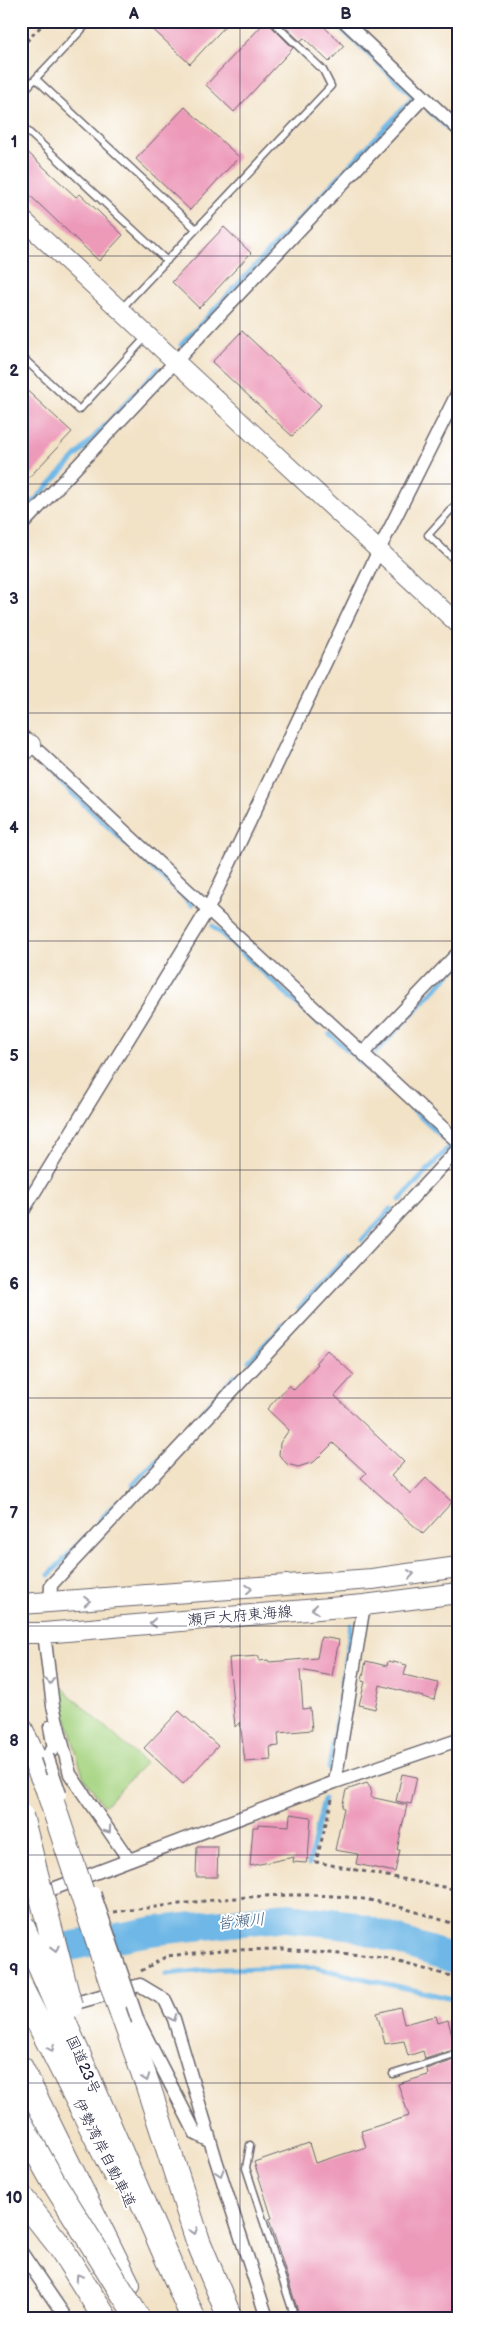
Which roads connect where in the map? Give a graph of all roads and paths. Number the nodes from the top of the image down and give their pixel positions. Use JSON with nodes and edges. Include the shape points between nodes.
{"nodes":[{"id":1,"x":46,"y":21,"type":"edge"},
{"id":2,"x":90,"y":21,"type":"edge"},
{"id":3,"x":272,"y":21,"type":"edge"},
{"id":4,"x":344,"y":21,"type":"edge"},
{"id":5,"x":21,"y":47,"type":"edge"},
{"id":6,"x":36,"y":79,"type":"junction"},
{"id":7,"x":21,"y":94,"type":"edge"},
{"id":8,"x":424,"y":97,"type":"junction"},
{"id":9,"x":21,"y":125,"type":"edge"},
{"id":10,"x":458,"y":129,"type":"edge"},
{"id":11,"x":21,"y":218,"type":"edge"},
{"id":12,"x":196,"y":229,"type":"junction"},
{"id":13,"x":167,"y":261,"type":"junction"},
{"id":14,"x":121,"y":310,"type":"junction"},
{"id":15,"x":148,"y":335,"type":"junction"},
{"id":16,"x":21,"y":356,"type":"edge"},
{"id":17,"x":175,"y":361,"type":"junction"},
{"id":18,"x":458,"y":392,"type":"edge"},
{"id":19,"x":458,"y":502,"type":"edge"},
{"id":20,"x":21,"y":526,"type":"edge"},
{"id":21,"x":379,"y":550,"type":"junction"},
{"id":22,"x":458,"y":563,"type":"edge"},
{"id":23,"x":458,"y":624,"type":"edge"},
{"id":24,"x":24,"y":744,"type":"edge"},
{"id":25,"x":208,"y":909,"type":"junction"},
{"id":26,"x":458,"y":953,"type":"edge"},
{"id":27,"x":363,"y":1053,"type":"junction"},
{"id":28,"x":458,"y":1142,"type":"edge"},
{"id":29,"x":458,"y":1149,"type":"edge"},
{"id":30,"x":21,"y":1214,"type":"edge"},
{"id":31,"x":458,"y":1567,"type":"edge"},
{"id":32,"x":458,"y":1593,"type":"edge"},
{"id":33,"x":21,"y":1604,"type":"edge"},
{"id":34,"x":50,"y":1604,"type":"junction"},
{"id":35,"x":364,"y":1605,"type":"junction"},
{"id":36,"x":21,"y":1633,"type":"edge"},
{"id":37,"x":44,"y":1633,"type":"junction"},
{"id":38,"x":53,"y":1706,"type":"junction"},
{"id":39,"x":21,"y":1730,"type":"edge"},
{"id":40,"x":458,"y":1740,"type":"edge"},
{"id":41,"x":335,"y":1782,"type":"junction"},
{"id":42,"x":21,"y":1816,"type":"edge"},
{"id":43,"x":130,"y":1860,"type":"junction"},
{"id":44,"x":21,"y":1866,"type":"edge"},
{"id":45,"x":458,"y":1890,"type":"edge"},
{"id":46,"x":21,"y":1901,"type":"edge"},
{"id":47,"x":113,"y":1912,"type":"dead end"},
{"id":48,"x":21,"y":1923,"type":"edge"},
{"id":49,"x":458,"y":1925,"type":"edge"},
{"id":50,"x":42,"y":1972,"type":"junction"},
{"id":51,"x":458,"y":1978,"type":"edge"},
{"id":52,"x":140,"y":1986,"type":"junction"},
{"id":53,"x":21,"y":1988,"type":"edge"},
{"id":54,"x":21,"y":2018,"type":"edge"},
{"id":55,"x":458,"y":2054,"type":"edge"},
{"id":56,"x":21,"y":2068,"type":"edge"},
{"id":57,"x":394,"y":2074,"type":"dead end"},
{"id":58,"x":21,"y":2102,"type":"edge"},
{"id":59,"x":21,"y":2124,"type":"edge"},
{"id":60,"x":210,"y":2142,"type":"junction"},
{"id":61,"x":250,"y":2145,"type":"dead end"},
{"id":62,"x":21,"y":2197,"type":"edge"},
{"id":63,"x":140,"y":2221,"type":"junction"},
{"id":64,"x":21,"y":2252,"type":"edge"},
{"id":65,"x":66,"y":2318,"type":"edge"},
{"id":66,"x":105,"y":2318,"type":"edge"},
{"id":67,"x":137,"y":2318,"type":"edge"},
{"id":68,"x":144,"y":2318,"type":"edge"},
{"id":69,"x":188,"y":2318,"type":"edge"},
{"id":70,"x":193,"y":2318,"type":"edge"},
{"id":71,"x":230,"y":2318,"type":"edge"},
{"id":72,"x":267,"y":2318,"type":"edge"},
{"id":73,"x":295,"y":2318,"type":"edge"}],
"edges":[{"from":1,"to":5,"type":"path"},
{"from":2,"to":6,"type":"lane"},
{"from":3,"to":12,"type":"lane","via":[[323,70],[331,86]]},
{"from":4,"to":8,"type":"street"},
{"from":6,"to":7,"type":"lane"},
{"from":6,"to":12,"type":"lane"},
{"from":8,"to":10,"type":"street"},
{"from":8,"to":17,"type":"street"},
{"from":9,"to":13,"type":"lane"},
{"from":11,"to":14,"type":"street"},
{"from":12,"to":13,"type":"lane"},
{"from":13,"to":14,"type":"lane"},
{"from":14,"to":15,"type":"street"},
{"from":15,"to":16,"type":"lane","via":[[79,410]]},
{"from":15,"to":17,"type":"street"},
{"from":17,"to":20,"type":"street"},
{"from":17,"to":21,"type":"street"},
{"from":18,"to":21,"type":"street"},
{"from":19,"to":22,"type":"lane","via":[[428,535]]},
{"from":21,"to":23,"type":"street"},
{"from":21,"to":25,"type":"street"},
{"from":24,"to":25,"type":"street"},
{"from":25,"to":27,"type":"street"},
{"from":25,"to":30,"type":"street"},
{"from":26,"to":27,"type":"street"},
{"from":27,"to":28,"type":"street"},
{"from":29,"to":34,"type":"street","via":[[52,1585]]},
{"from":34,"to":31,"type":"main road","name":"瀬戸大府東海線","one_way":true,"via":[[372,1580]]},
{"from":32,"to":35,"type":"main road","name":"瀬戸大府東海線"},
{"from":33,"to":34,"type":"main road","name":"瀬戸大府東海線"},
{"from":35,"to":37,"type":"main road","name":"瀬戸大府東海線","one_way":true},
{"from":35,"to":41,"type":"street"},
{"from":36,"to":37,"type":"main road","name":"瀬戸大府東海線"},
{"from":37,"to":38,"type":"street","one_way":true},
{"from":38,"to":43,"type":"street","one_way":true,"via":[[70,1774]]},
{"from":38,"to":60,"type":"street","bridge":true,"via":[[47,1713],[54,1748],[47,1756],[138,2021],[196,2134]]},
{"from":39,"to":71,"type":"highway","one_way":true,"bridge":true,"via":[[46,1786],[198,2241]]},
{"from":40,"to":41,"type":"street"},
{"from":41,"to":43,"type":"street"},
{"from":41,"to":45,"type":"path","via":[[316,1862]]},
{"from":42,"to":63,"type":"highway","one_way":true,"bridge":true,"via":[[72,2012],[93,2071],[131,2157]]},
{"from":43,"to":46,"type":"street"},
{"from":44,"to":50,"type":"highway","bridge":true},
{"from":47,"to":49,"type":"path","via":[[256,1895],[347,1897],[394,1906]]},
{"from":48,"to":50,"type":"highway","name":"国道23号","bridge":true},
{"from":50,"to":70,"type":"highway","name":"国道23号","bridge":true},
{"from":51,"to":52,"type":"path","via":[[384,1958],[284,1949],[222,1950],[167,1956],[139,1973]]},
{"from":52,"to":54,"type":"street"},
{"from":52,"to":60,"type":"street","one_way":true,"via":[[165,2000],[174,2019]]},
{"from":53,"to":63,"type":"highway","name":"伊勢湾岸自動車道","one_way":true,"bridge":true},
{"from":55,"to":57,"type":"lane"},
{"from":56,"to":68,"type":"highway"},
{"from":58,"to":67,"type":"highway"},
{"from":59,"to":67,"type":"highway","bridge":true},
{"from":60,"to":72,"type":"street","one_way":true},
{"from":61,"to":73,"type":"lane","via":[[246,2168]]},
{"from":66,"to":62,"type":"highway","one_way":true,"via":[[59,2245]]},
{"from":63,"to":69,"type":"highway","name":"伊勢湾岸自動車道"},
{"from":64,"to":65,"type":"street"}]}
